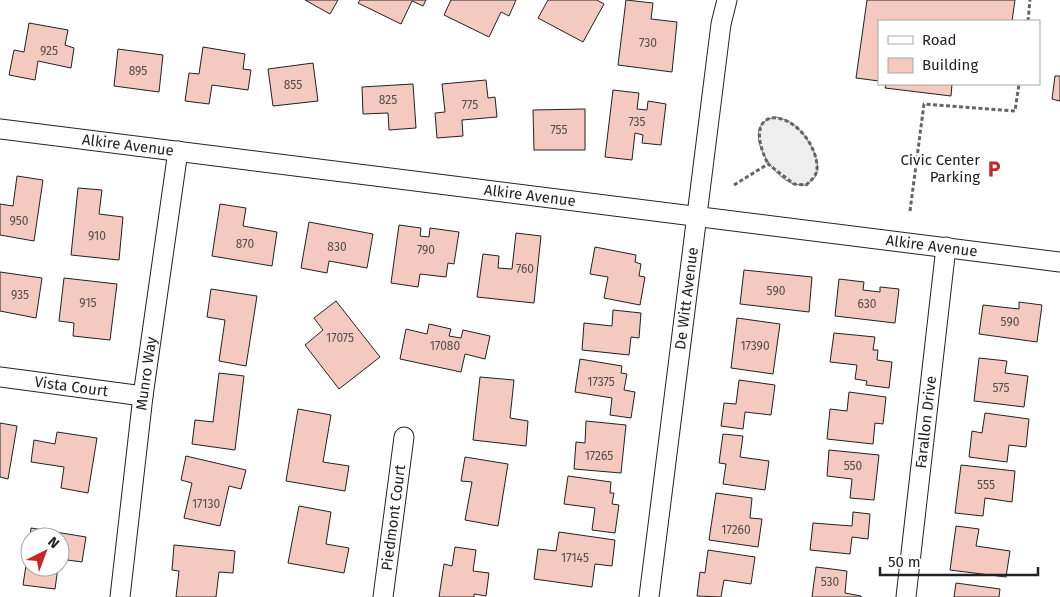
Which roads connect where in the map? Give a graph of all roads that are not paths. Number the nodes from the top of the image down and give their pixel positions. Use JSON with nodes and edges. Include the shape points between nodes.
{"nodes":[{"id":1,"x":727,"y":0,"type":"edge"},
{"id":2,"x":0,"y":129,"type":"edge"},
{"id":3,"x":178,"y":152,"type":"junction"},
{"id":4,"x":697,"y":216,"type":"junction"},
{"id":5,"x":946,"y":247,"type":"junction"},
{"id":6,"x":1060,"y":262,"type":"edge"},
{"id":7,"x":0,"y":378,"type":"edge"},
{"id":8,"x":143,"y":396,"type":"junction"},
{"id":9,"x":404,"y":437,"type":"dead end"},
{"id":10,"x":120,"y":597,"type":"edge"},
{"id":11,"x":383,"y":597,"type":"edge"},
{"id":12,"x":649,"y":597,"type":"edge"},
{"id":13,"x":906,"y":597,"type":"edge"}],
"edges":[{"from":1,"to":4,"type":"street","name":"De Witt Avenue","via":[[721,24]]},
{"from":2,"to":3,"type":"street","name":"Alkire Avenue"},
{"from":3,"to":4,"type":"street","name":"Alkire Avenue"},
{"from":3,"to":8,"type":"street","name":"Munro Way"},
{"from":4,"to":5,"type":"street","name":"Alkire Avenue"},
{"from":4,"to":12,"type":"street","name":"De Witt Avenue"},
{"from":5,"to":6,"type":"street","name":"Alkire Avenue"},
{"from":5,"to":13,"type":"street","name":"Farallon Drive"},
{"from":7,"to":8,"type":"street","name":"Vista Court"},
{"from":8,"to":10,"type":"street","name":"Munro Way"},
{"from":9,"to":11,"type":"street","name":"Piedmont Court"}]}
